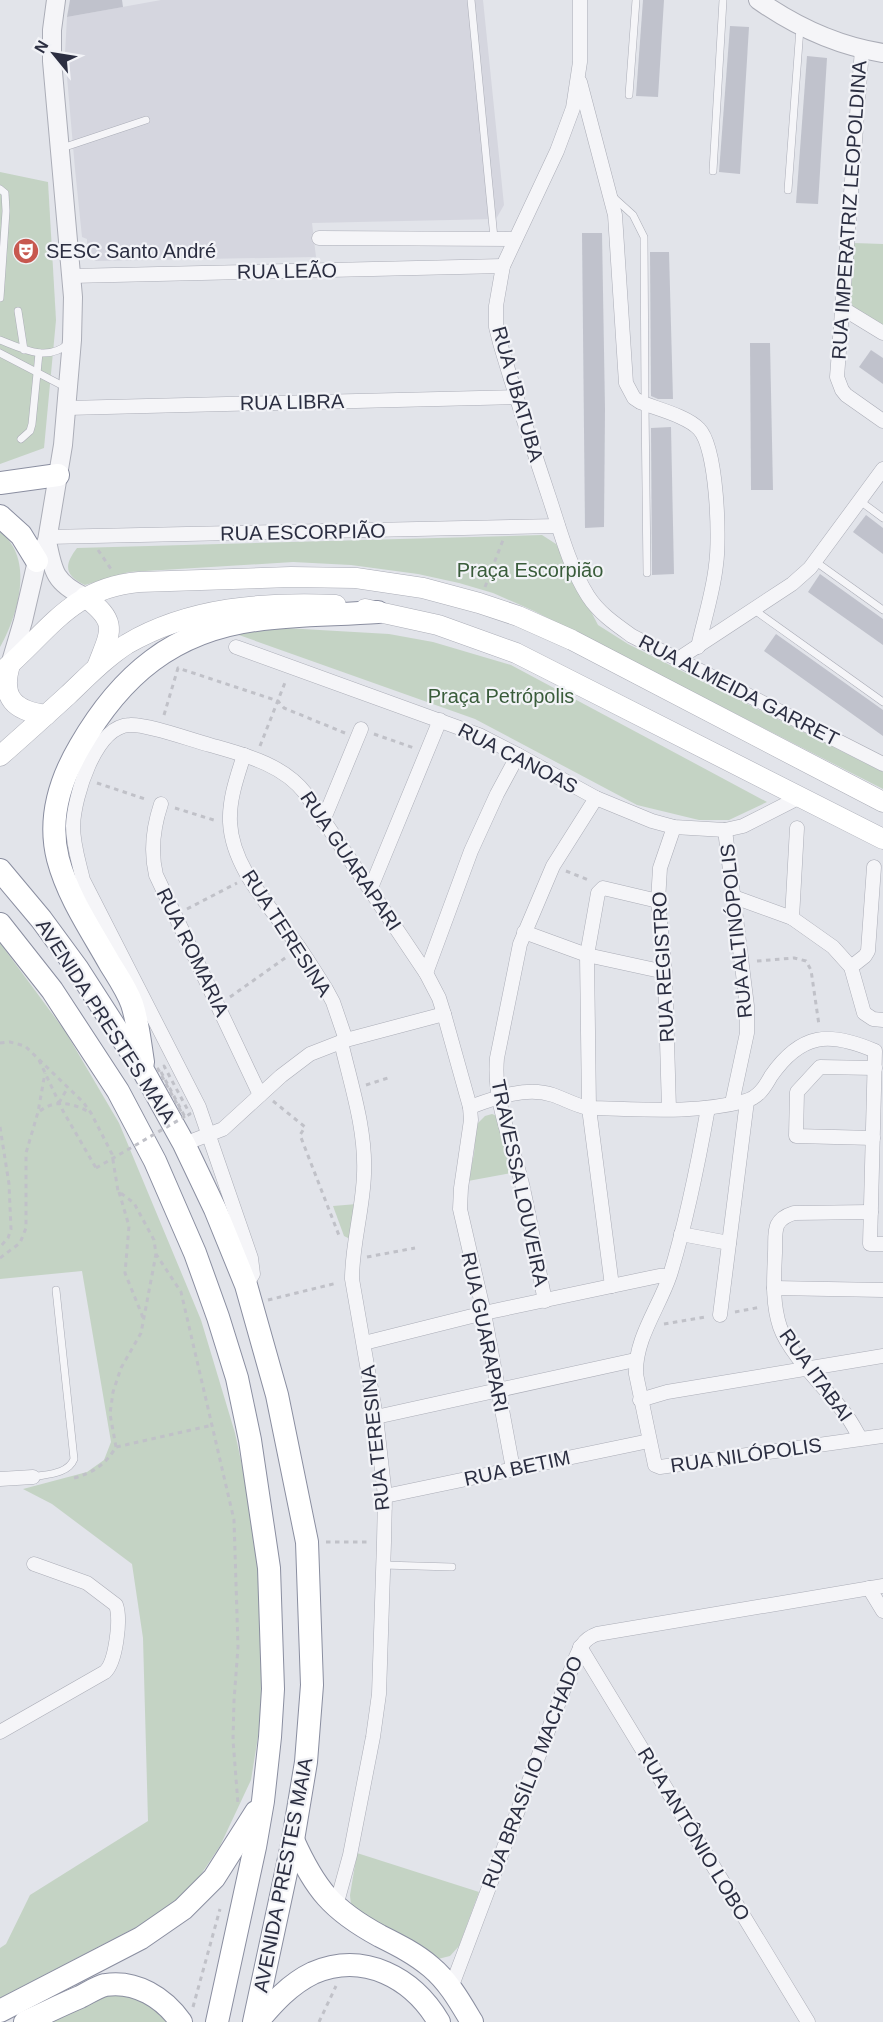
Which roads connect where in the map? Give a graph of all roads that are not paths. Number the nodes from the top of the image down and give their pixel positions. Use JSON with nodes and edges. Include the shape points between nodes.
{"nodes":[{"id":1,"x":56,"y":0,"type":"edge"},
{"id":2,"x":471,"y":0,"type":"edge"},
{"id":3,"x":580,"y":0,"type":"edge"},
{"id":4,"x":636,"y":0,"type":"edge"},
{"id":5,"x":723,"y":0,"type":"edge"},
{"id":6,"x":758,"y":0,"type":"edge"},
{"id":7,"x":800,"y":25,"type":"junction"},
{"id":8,"x":862,"y":50,"type":"junction"},
{"id":9,"x":883,"y":52,"type":"edge"},
{"id":10,"x":579,"y":77,"type":"junction"},
{"id":11,"x":629,"y":95,"type":"dead end"},
{"id":12,"x":146,"y":120,"type":"dead end"},
{"id":13,"x":59,"y":149,"type":"junction"},
{"id":14,"x":712,"y":171,"type":"dead end"},
{"id":15,"x":0,"y":189,"type":"edge"},
{"id":16,"x":789,"y":190,"type":"dead end"},
{"id":17,"x":610,"y":194,"type":"junction"},
{"id":18,"x":319,"y":238,"type":"dead end"},
{"id":19,"x":494,"y":238,"type":"junction"},
{"id":20,"x":515,"y":238,"type":"junction"},
{"id":21,"x":503,"y":266,"type":"junction"},
{"id":22,"x":71,"y":276,"type":"junction"},
{"id":23,"x":0,"y":298,"type":"edge"},
{"id":24,"x":842,"y":308,"type":"junction"},
{"id":25,"x":18,"y":311,"type":"dead end"},
{"id":26,"x":883,"y":333,"type":"edge"},
{"id":27,"x":0,"y":340,"type":"edge"},
{"id":28,"x":72,"y":340,"type":"junction"},
{"id":29,"x":24,"y":350,"type":"junction"},
{"id":30,"x":0,"y":353,"type":"edge"},
{"id":31,"x":39,"y":353,"type":"junction"},
{"id":32,"x":38,"y":373,"type":"junction"},
{"id":33,"x":68,"y":389,"type":"junction"},
{"id":34,"x":516,"y":397,"type":"junction"},
{"id":35,"x":645,"y":400,"type":"junction"},
{"id":36,"x":67,"y":408,"type":"junction"},
{"id":37,"x":883,"y":421,"type":"edge"},
{"id":38,"x":21,"y":439,"type":"dead end"},
{"id":39,"x":883,"y":469,"type":"edge"},
{"id":40,"x":58,"y":475,"type":"junction"},
{"id":41,"x":0,"y":483,"type":"edge"},
{"id":42,"x":860,"y":501,"type":"junction"},
{"id":43,"x":0,"y":516,"type":"edge"},
{"id":44,"x":883,"y":518,"type":"edge"},
{"id":45,"x":558,"y":526,"type":"junction"},
{"id":46,"x":47,"y":539,"type":"junction"},
{"id":47,"x":37,"y":561,"type":"junction"},
{"id":48,"x":816,"y":562,"type":"junction"},
{"id":49,"x":647,"y":573,"type":"dead end"},
{"id":50,"x":85,"y":597,"type":"junction"},
{"id":51,"x":753,"y":609,"type":"junction"},
{"id":52,"x":600,"y":610,"type":"joint"},
{"id":53,"x":883,"y":610,"type":"edge"},
{"id":54,"x":378,"y":612,"type":"junction"},
{"id":55,"x":236,"y":647,"type":"dead end"},
{"id":56,"x":698,"y":647,"type":"junction"},
{"id":57,"x":678,"y":659,"type":"junction"},
{"id":58,"x":97,"y":667,"type":"junction"},
{"id":59,"x":5,"y":669,"type":"edge"},
{"id":60,"x":883,"y":702,"type":"edge"},
{"id":61,"x":46,"y":715,"type":"junction"},
{"id":62,"x":440,"y":720,"type":"junction"},
{"id":63,"x":361,"y":729,"type":"road end"},
{"id":64,"x":519,"y":755,"type":"junction"},
{"id":65,"x":0,"y":756,"type":"edge"},
{"id":66,"x":249,"y":757,"type":"junction"},
{"id":67,"x":883,"y":764,"type":"edge"},
{"id":68,"x":800,"y":797,"type":"junction"},
{"id":69,"x":596,"y":798,"type":"junction"},
{"id":70,"x":883,"y":802,"type":"edge"},
{"id":71,"x":161,"y":804,"type":"dead end"},
{"id":72,"x":322,"y":821,"type":"junction"},
{"id":73,"x":674,"y":827,"type":"junction"},
{"id":74,"x":797,"y":828,"type":"dead end"},
{"id":75,"x":725,"y":830,"type":"junction"},
{"id":76,"x":883,"y":839,"type":"edge"},
{"id":77,"x":874,"y":867,"type":"dead end"},
{"id":78,"x":0,"y":870,"type":"edge"},
{"id":79,"x":370,"y":890,"type":"junction"},
{"id":80,"x":734,"y":897,"type":"junction"},
{"id":81,"x":658,"y":901,"type":"junction"},
{"id":82,"x":792,"y":918,"type":"junction"},
{"id":83,"x":0,"y":924,"type":"edge"},
{"id":84,"x":524,"y":932,"type":"junction"},
{"id":85,"x":587,"y":955,"type":"junction"},
{"id":86,"x":851,"y":967,"type":"junction"},
{"id":87,"x":665,"y":972,"type":"junction"},
{"id":88,"x":426,"y":973,"type":"junction"},
{"id":89,"x":444,"y":1014,"type":"junction"},
{"id":90,"x":883,"y":1020,"type":"edge"},
{"id":91,"x":344,"y":1041,"type":"junction"},
{"id":92,"x":874,"y":1068,"type":"junction"},
{"id":93,"x":152,"y":1071,"type":"junction"},
{"id":94,"x":261,"y":1093,"type":"junction"},
{"id":95,"x":499,"y":1096,"type":"junction"},
{"id":96,"x":747,"y":1101,"type":"junction"},
{"id":97,"x":732,"y":1103,"type":"junction"},
{"id":98,"x":470,"y":1107,"type":"junction"},
{"id":99,"x":589,"y":1108,"type":"junction"},
{"id":100,"x":708,"y":1108,"type":"junction"},
{"id":101,"x":669,"y":1109,"type":"junction"},
{"id":102,"x":208,"y":1135,"type":"junction"},
{"id":103,"x":873,"y":1138,"type":"junction"},
{"id":104,"x":184,"y":1144,"type":"junction"},
{"id":105,"x":871,"y":1212,"type":"junction"},
{"id":106,"x":681,"y":1234,"type":"junction"},
{"id":107,"x":729,"y":1243,"type":"junction"},
{"id":108,"x":883,"y":1244,"type":"edge"},
{"id":109,"x":669,"y":1276,"type":"junction"},
{"id":110,"x":612,"y":1286,"type":"junction"},
{"id":111,"x":774,"y":1288,"type":"junction"},
{"id":112,"x":56,"y":1290,"type":"dead end"},
{"id":113,"x":883,"y":1290,"type":"edge"},
{"id":114,"x":249,"y":1295,"type":"junction"},
{"id":115,"x":545,"y":1301,"type":"junction"},
{"id":116,"x":484,"y":1313,"type":"junction"},
{"id":117,"x":720,"y":1315,"type":"dead end"},
{"id":118,"x":364,"y":1343,"type":"junction"},
{"id":119,"x":883,"y":1356,"type":"edge"},
{"id":120,"x":636,"y":1360,"type":"junction"},
{"id":121,"x":808,"y":1369,"type":"junction"},
{"id":122,"x":498,"y":1389,"type":"junction"},
{"id":123,"x":640,"y":1400,"type":"junction"},
{"id":124,"x":376,"y":1417,"type":"junction"},
{"id":125,"x":883,"y":1436,"type":"edge"},
{"id":126,"x":860,"y":1438,"type":"junction"},
{"id":127,"x":649,"y":1441,"type":"junction"},
{"id":128,"x":513,"y":1469,"type":"junction"},
{"id":129,"x":33,"y":1477,"type":"joint"},
{"id":130,"x":0,"y":1479,"type":"edge"},
{"id":131,"x":385,"y":1496,"type":"junction"},
{"id":132,"x":34,"y":1564,"type":"dead end"},
{"id":133,"x":383,"y":1565,"type":"junction"},
{"id":134,"x":452,"y":1567,"type":"dead end"},
{"id":135,"x":876,"y":1587,"type":"edge"},
{"id":136,"x":883,"y":1611,"type":"edge"},
{"id":137,"x":580,"y":1647,"type":"junction"},
{"id":138,"x":0,"y":1732,"type":"edge"},
{"id":139,"x":263,"y":1801,"type":"junction"},
{"id":140,"x":293,"y":1840,"type":"junction"},
{"id":141,"x":336,"y":1906,"type":"junction"},
{"id":142,"x":451,"y":1988,"type":"junction"},
{"id":143,"x":0,"y":2011,"type":"edge"},
{"id":144,"x":25,"y":2022,"type":"edge"},
{"id":145,"x":181,"y":2022,"type":"edge"},
{"id":146,"x":217,"y":2022,"type":"edge"},
{"id":147,"x":256,"y":2022,"type":"edge"},
{"id":148,"x":439,"y":2022,"type":"edge"},
{"id":149,"x":472,"y":2022,"type":"edge"},
{"id":150,"x":808,"y":2022,"type":"edge"}],
"edges":[{"from":1,"to":13,"type":"street","via":[[51,46]]},
{"from":2,"to":19,"type":"lane"},
{"from":3,"to":10,"type":"street","name":"RUA UBATUBA"},
{"from":4,"to":11,"type":"lane"},
{"from":5,"to":14,"type":"lane"},
{"from":6,"to":7,"type":"street"},
{"from":7,"to":8,"type":"street"},
{"from":7,"to":16,"type":"lane"},
{"from":8,"to":9,"type":"street"},
{"from":8,"to":24,"type":"street","name":"RUA IMPERATRIZ LEOPOLDINA"},
{"from":10,"to":17,"type":"street"},
{"from":10,"to":20,"type":"street","name":"RUA UBATUBA","via":[[566,129]]},
{"from":12,"to":13,"type":"lane"},
{"from":13,"to":22,"type":"street"},
{"from":15,"to":23,"type":"lane","via":[[6,194],[6,211]]},
{"from":17,"to":35,"type":"street","via":[[618,246],[624,374],[634,398]]},
{"from":17,"to":35,"type":"lane","via":[[633,215],[644,237]]},
{"from":18,"to":19,"type":"street"},
{"from":19,"to":20,"type":"street"},
{"from":20,"to":21,"type":"street","name":"RUA UBATUBA"},
{"from":21,"to":22,"type":"street","name":"RUA LEÃO"},
{"from":21,"to":34,"type":"street","name":"RUA UBATUBA","via":[[496,327]]},
{"from":22,"to":28,"type":"street"},
{"from":24,"to":26,"type":"street"},
{"from":24,"to":37,"type":"street","name":"RUA IMPERATRIZ LEOPOLDINA","via":[[839,384],[846,395]]},
{"from":25,"to":29,"type":"lane"},
{"from":27,"to":29,"type":"lane"},
{"from":28,"to":31,"type":"lane","via":[[58,351]]},
{"from":28,"to":33,"type":"street"},
{"from":29,"to":31,"type":"lane"},
{"from":30,"to":32,"type":"lane"},
{"from":31,"to":32,"type":"lane"},
{"from":32,"to":33,"type":"lane"},
{"from":32,"to":38,"type":"lane","via":[[32,424]]},
{"from":33,"to":36,"type":"street"},
{"from":34,"to":36,"type":"street","name":"RUA LIBRA"},
{"from":34,"to":45,"type":"street","name":"RUA UBATUBA"},
{"from":35,"to":49,"type":"lane"},
{"from":35,"to":56,"type":"street","via":[[700,430],[712,462],[716,566]]},
{"from":36,"to":40,"type":"street"},
{"from":39,"to":42,"type":"street"},
{"from":40,"to":41,"type":"highway"},
{"from":40,"to":46,"type":"street"},
{"from":42,"to":44,"type":"lane"},
{"from":42,"to":48,"type":"street"},
{"from":43,"to":47,"type":"highway","via":[[21,535]]},
{"from":45,"to":46,"type":"street","name":"RUA ESCORPIÃO"},
{"from":45,"to":52,"type":"street","name":"RUA UBATUBA","via":[[577,575]]},
{"from":46,"to":47,"type":"street"},
{"from":46,"to":50,"type":"street","via":[[57,578]]},
{"from":47,"to":59,"type":"street","via":[[23,621]]},
{"from":48,"to":51,"type":"street","via":[[792,584]]},
{"from":48,"to":53,"type":"lane"},
{"from":50,"to":58,"type":"main road","via":[[100,608],[109,623]]},
{"from":50,"to":59,"type":"main road","via":[[60,615]]},
{"from":50,"to":70,"type":"main road","via":[[116,585],[139,582],[326,576],[423,588],[518,615],[572,640]]},
{"from":51,"to":56,"type":"street"},
{"from":51,"to":60,"type":"lane"},
{"from":52,"to":57,"type":"street","name":"RUA ALMEIDA GARRET","via":[[632,636]]},
{"from":54,"to":58,"type":"main road","via":[[342,605],[290,603],[230,609],[161,629],[127,644]]},
{"from":54,"to":68,"type":"main road","via":[[438,625],[516,653]]},
{"from":54,"to":93,"type":"highway","via":[[257,620],[185,640],[156,656],[120,689],[88,732],[68,768],[56,807],[55,839],[63,876],[132,1005]]},
{"from":55,"to":62,"type":"street","name":"RUA CANOAS"},
{"from":56,"to":57,"type":"street"},
{"from":57,"to":67,"type":"street","name":"RUA ALMEIDA GARRET"},
{"from":58,"to":61,"type":"main road"},
{"from":59,"to":61,"type":"main road","via":[[10,698],[22,709]]},
{"from":61,"to":65,"type":"main road"},
{"from":62,"to":64,"type":"street","name":"RUA CANOAS"},
{"from":62,"to":79,"type":"street"},
{"from":63,"to":72,"type":"street"},
{"from":64,"to":69,"type":"street","name":"RUA CANOAS"},
{"from":64,"to":88,"type":"street","via":[[471,851]]},
{"from":66,"to":72,"type":"street","name":"RUA GUARAPARI","via":[[286,773],[306,794]]},
{"from":66,"to":91,"type":"street","name":"RUA TERESINA","via":[[233,789],[230,825],[238,856],[333,1002]]},
{"from":66,"to":102,"type":"street","name":"RUA GUARAPARI","via":[[130,724],[117,728],[106,737],[85,773],[74,816],[74,842],[83,880],[199,1107]]},
{"from":68,"to":75,"type":"street","name":"RUA CANOAS","via":[[743,826]]},
{"from":68,"to":76,"type":"main road"},
{"from":69,"to":73,"type":"street","name":"RUA CANOAS"},
{"from":69,"to":84,"type":"street","name":"TRAVESSA LOUVEIRA","via":[[553,866]]},
{"from":71,"to":94,"type":"street","name":"RUA ROMARIA","via":[[153,833],[154,865],[161,886]]},
{"from":72,"to":79,"type":"street","name":"RUA GUARAPARI"},
{"from":73,"to":75,"type":"street","name":"RUA CANOAS"},
{"from":73,"to":81,"type":"street","name":"RUA REGISTRO","via":[[660,868]]},
{"from":74,"to":82,"type":"street"},
{"from":75,"to":80,"type":"street","name":"RUA ALTINÓPOLIS"},
{"from":77,"to":86,"type":"street","via":[[868,951]]},
{"from":78,"to":93,"type":"highway","name":"AVENIDA PRESTES MAIA","via":[[41,919]]},
{"from":79,"to":88,"type":"street","name":"RUA GUARAPARI"},
{"from":80,"to":82,"type":"street"},
{"from":80,"to":97,"type":"street","name":"RUA ALTINÓPOLIS","via":[[747,1033]]},
{"from":81,"to":85,"type":"street","via":[[603,888],[598,893]]},
{"from":81,"to":87,"type":"street","name":"RUA REGISTRO"},
{"from":82,"to":86,"type":"street","via":[[833,947]]},
{"from":83,"to":139,"type":"highway","name":"AVENIDA PRESTES MAIA","via":[[52,990],[137,1125],[195,1253],[234,1368],[250,1440],[269,1568],[273,1689]]},
{"from":84,"to":85,"type":"street"},
{"from":84,"to":95,"type":"street","name":"TRAVESSA LOUVEIRA","via":[[497,1058]]},
{"from":85,"to":87,"type":"street"},
{"from":85,"to":99,"type":"street"},
{"from":86,"to":90,"type":"street","via":[[864,1013]]},
{"from":87,"to":101,"type":"street","name":"RUA REGISTRO"},
{"from":88,"to":89,"type":"street","name":"RUA GUARAPARI"},
{"from":89,"to":91,"type":"street"},
{"from":89,"to":98,"type":"street","name":"RUA GUARAPARI"},
{"from":91,"to":94,"type":"street","via":[[310,1054]]},
{"from":91,"to":118,"type":"street","name":"RUA TERESINA","via":[[363,1139],[363,1203],[352,1279]]},
{"from":92,"to":96,"type":"street","via":[[875,1051],[839,1038],[821,1039],[791,1054],[759,1094]]},
{"from":92,"to":103,"type":"street"},
{"from":92,"to":103,"type":"street","via":[[820,1067],[797,1092],[796,1136]]},
{"from":93,"to":104,"type":"highway","name":"AVENIDA PRESTES MAIA"},
{"from":94,"to":102,"type":"street","via":[[223,1129]]},
{"from":95,"to":98,"type":"street"},
{"from":95,"to":99,"type":"street","via":[[543,1093]]},
{"from":95,"to":115,"type":"street","name":"TRAVESSA LOUVEIRA","via":[[522,1183]]},
{"from":96,"to":97,"type":"street"},
{"from":96,"to":107,"type":"street"},
{"from":97,"to":100,"type":"street"},
{"from":98,"to":116,"type":"street","name":"RUA GUARAPARI","via":[[460,1209]]},
{"from":99,"to":101,"type":"street"},
{"from":99,"to":110,"type":"street"},
{"from":100,"to":101,"type":"street"},
{"from":100,"to":106,"type":"street","name":"RUA NILÓPOLIS"},
{"from":102,"to":104,"type":"street"},
{"from":102,"to":114,"type":"street","name":"RUA GUARAPARI","via":[[251,1258]]},
{"from":103,"to":105,"type":"street"},
{"from":104,"to":114,"type":"highway","name":"AVENIDA PRESTES MAIA"},
{"from":105,"to":108,"type":"street","via":[[870,1244]]},
{"from":105,"to":111,"type":"street","name":"RUA ITABAI","via":[[794,1213],[782,1217],[776,1226]]},
{"from":106,"to":107,"type":"street"},
{"from":106,"to":109,"type":"street","name":"RUA NILÓPOLIS"},
{"from":107,"to":117,"type":"street"},
{"from":109,"to":110,"type":"street"},
{"from":109,"to":120,"type":"street","name":"RUA NILÓPOLIS"},
{"from":110,"to":115,"type":"street"},
{"from":111,"to":113,"type":"street"},
{"from":111,"to":121,"type":"street","name":"RUA ITABAI","via":[[780,1328]]},
{"from":112,"to":129,"type":"lane","via":[[74,1459],[65,1470]]},
{"from":114,"to":140,"type":"highway","name":"AVENIDA PRESTES MAIA","via":[[277,1395],[307,1542],[312,1685],[306,1762]]},
{"from":115,"to":116,"type":"street"},
{"from":116,"to":118,"type":"street"},
{"from":116,"to":122,"type":"street","name":"RUA GUARAPARI"},
{"from":118,"to":124,"type":"street","name":"RUA TERESINA"},
{"from":119,"to":121,"type":"street"},
{"from":120,"to":122,"type":"street"},
{"from":120,"to":123,"type":"street","name":"RUA NILÓPOLIS"},
{"from":121,"to":123,"type":"street"},
{"from":121,"to":126,"type":"street","name":"RUA ITABAI"},
{"from":122,"to":124,"type":"street"},
{"from":122,"to":128,"type":"street","name":"RUA GUARAPARI"},
{"from":123,"to":127,"type":"street","name":"RUA NILÓPOLIS"},
{"from":124,"to":131,"type":"street","name":"RUA TERESINA"},
{"from":125,"to":126,"type":"street","name":"RUA NILÓPOLIS"},
{"from":126,"to":127,"type":"street","name":"RUA NILÓPOLIS","via":[[660,1467],[653,1462]]},
{"from":127,"to":128,"type":"street","name":"RUA BETIM"},
{"from":128,"to":131,"type":"street","name":"RUA BETIM"},
{"from":129,"to":130,"type":"street"},
{"from":131,"to":133,"type":"street","name":"RUA TERESINA"},
{"from":132,"to":138,"type":"street","via":[[87,1583],[116,1605],[119,1620],[112,1663],[105,1672]]},
{"from":133,"to":134,"type":"lane"},
{"from":133,"to":141,"type":"street","name":"RUA TERESINA","via":[[379,1694],[350,1855]]},
{"from":135,"to":136,"type":"street"},
{"from":135,"to":137,"type":"street","name":"RUA BRASÍLIO MACHADO","via":[[597,1634]]},
{"from":137,"to":142,"type":"street","name":"RUA BRASÍLIO MACHADO"},
{"from":137,"to":150,"type":"street","name":"RUA ANTÔNIO LOBO"},
{"from":139,"to":143,"type":"highway","via":[[214,1878],[183,1909],[141,1938]]},
{"from":139,"to":146,"type":"highway","name":"AVENIDA PRESTES MAIA"},
{"from":140,"to":141,"type":"highway","via":[[311,1877]]},
{"from":140,"to":147,"type":"highway","name":"AVENIDA PRESTES MAIA"},
{"from":141,"to":142,"type":"highway","via":[[360,1925],[431,1966]]},
{"from":142,"to":149,"type":"highway"},
{"from":144,"to":145,"type":"highway","via":[[104,1986],[121,1984],[153,1995]]},
{"from":147,"to":148,"type":"highway","via":[[275,2000],[301,1980],[325,1969],[350,1966],[380,1970],[404,1982]]}]}
